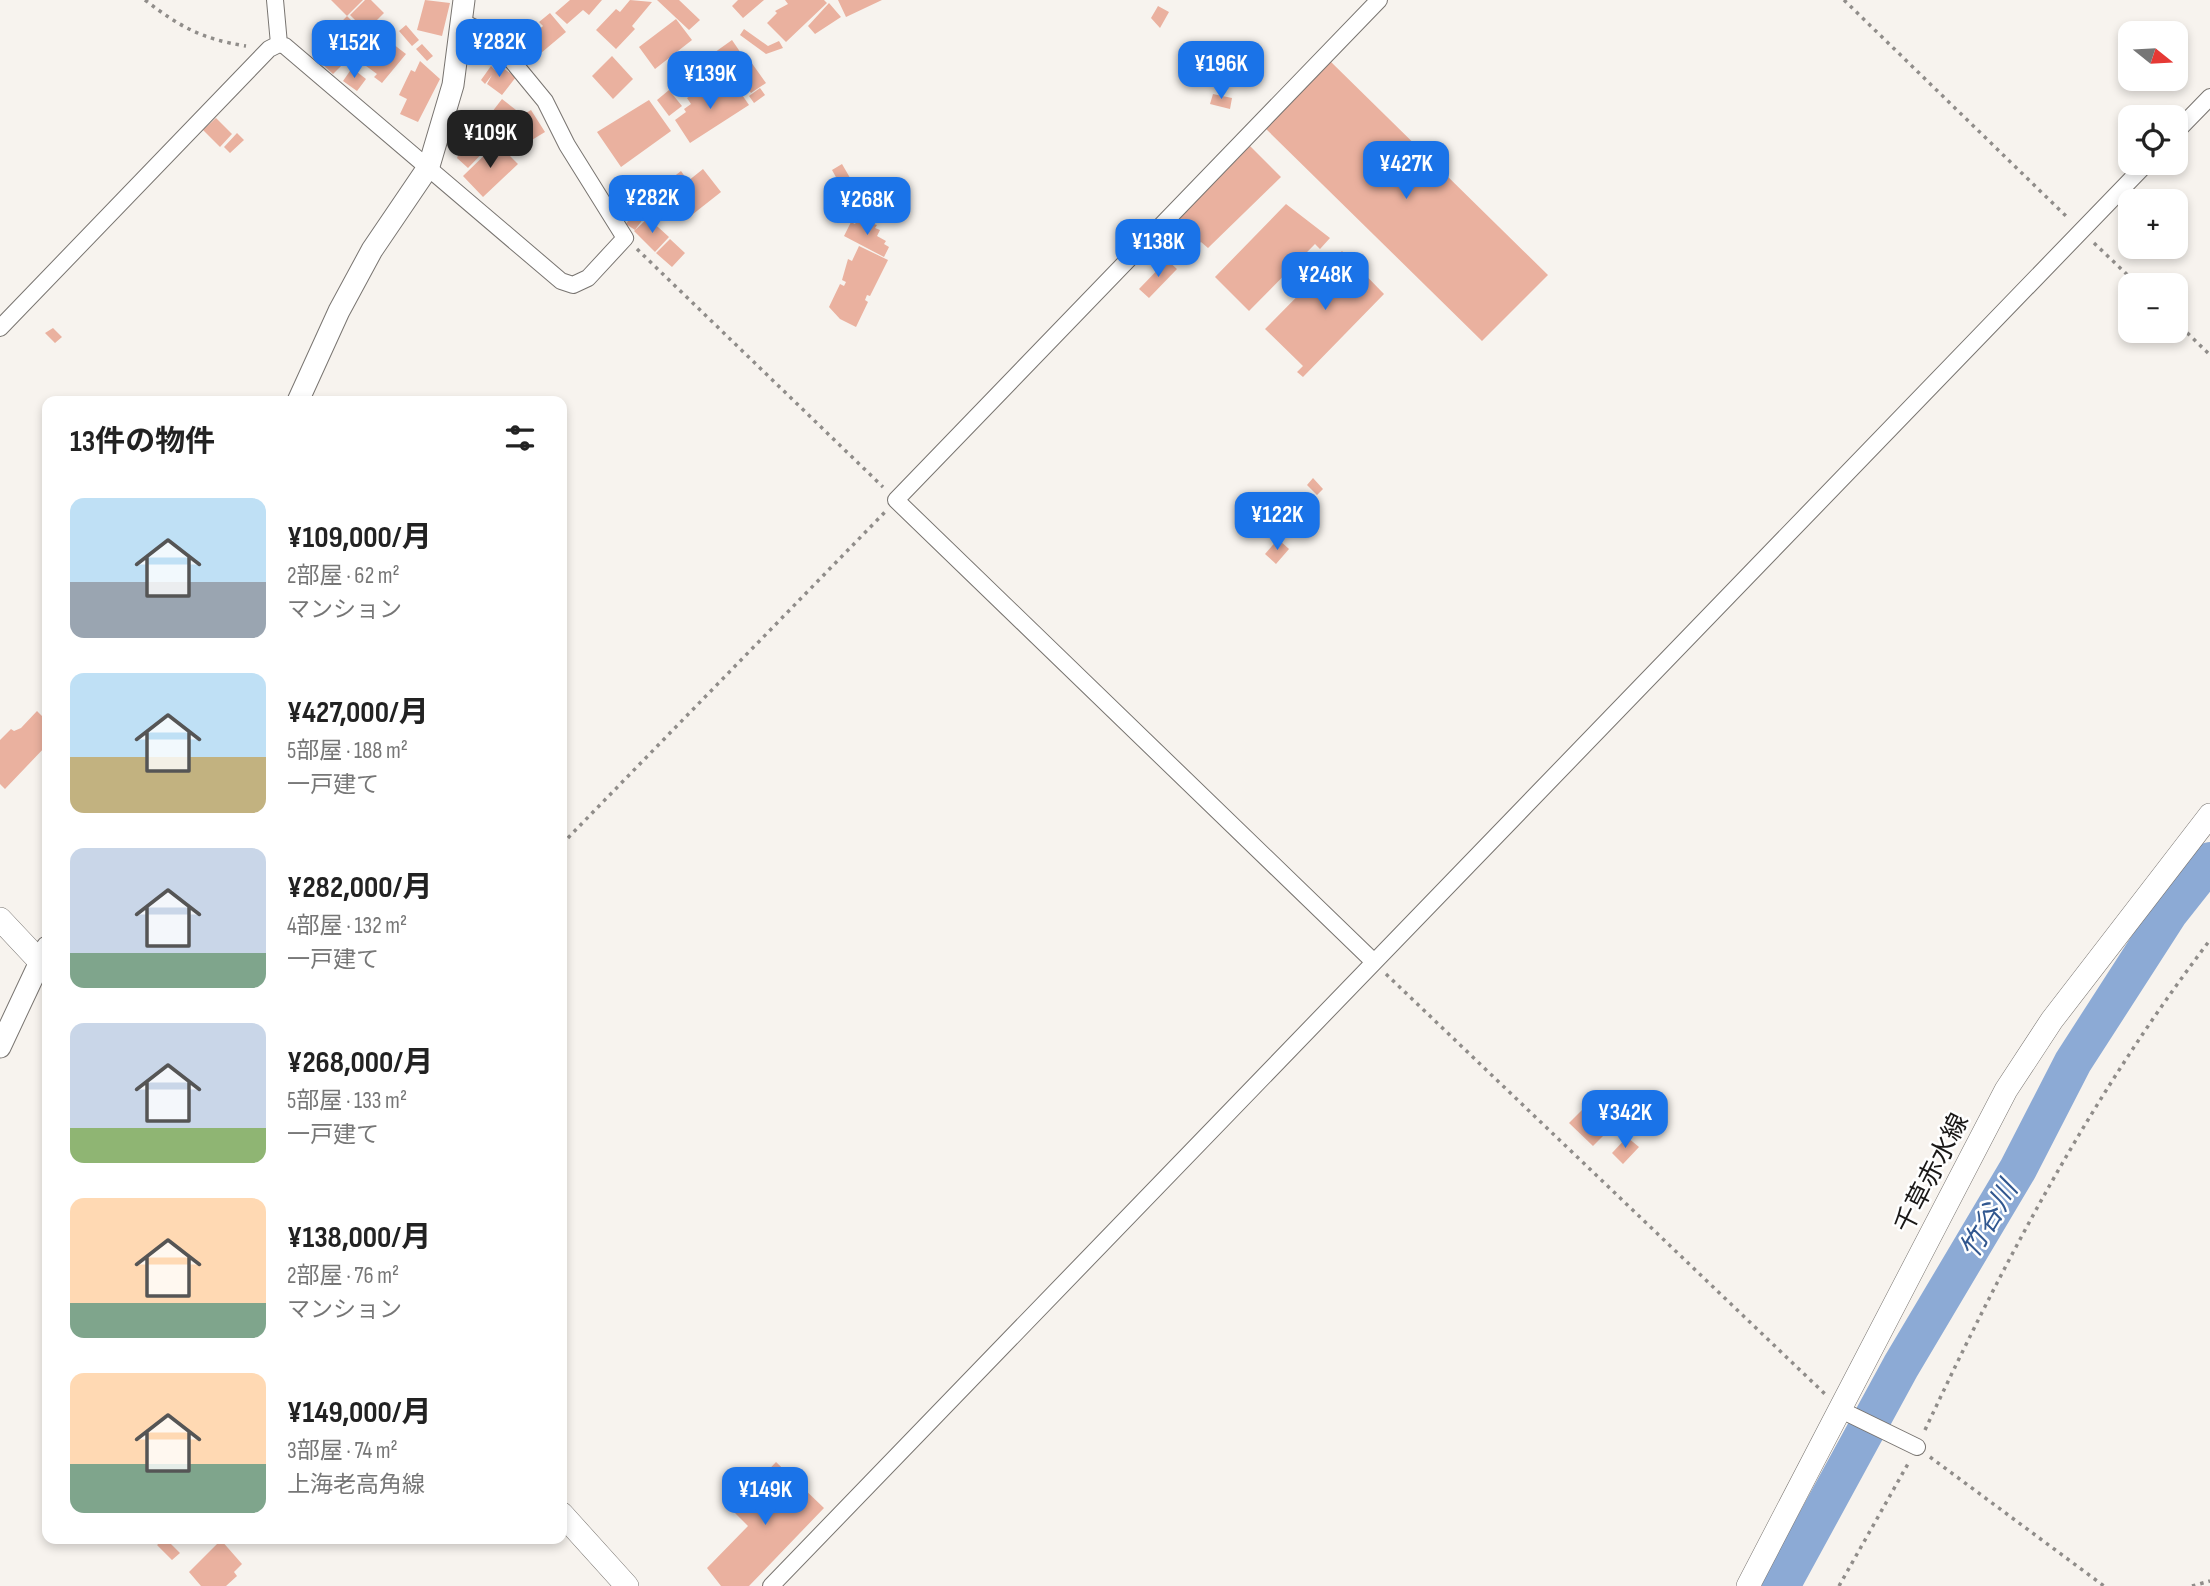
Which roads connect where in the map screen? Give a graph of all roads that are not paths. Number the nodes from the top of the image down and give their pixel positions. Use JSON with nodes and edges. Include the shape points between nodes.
{"nodes":[{"id":1,"x":275,"y":0,"type":"edge"},
{"id":2,"x":464,"y":0,"type":"edge"},
{"id":3,"x":1379,"y":0,"type":"edge"},
{"id":4,"x":460,"y":22,"type":"junction"},
{"id":5,"x":274,"y":46,"type":"junction"},
{"id":6,"x":2210,"y":97,"type":"edge"},
{"id":7,"x":2188,"y":120,"type":"edge"},
{"id":8,"x":429,"y":166,"type":"junction"},
{"id":9,"x":2136,"y":175,"type":"edge"},
{"id":10,"x":0,"y":328,"type":"edge"},
{"id":11,"x":300,"y":396,"type":"edge"},
{"id":12,"x":2210,"y":816,"type":"edge"},
{"id":13,"x":0,"y":919,"type":"edge"},
{"id":14,"x":42,"y":956,"type":"edge"},
{"id":15,"x":1374,"y":962,"type":"junction"},
{"id":16,"x":42,"y":965,"type":"edge"},
{"id":17,"x":0,"y":1046,"type":"edge"},
{"id":18,"x":1841,"y":1410,"type":"junction"},
{"id":19,"x":1917,"y":1447,"type":"road end"},
{"id":20,"x":567,"y":1520,"type":"edge"},
{"id":21,"x":627,"y":1586,"type":"edge"},
{"id":22,"x":771,"y":1586,"type":"edge"},
{"id":23,"x":1748,"y":1586,"type":"edge"}],
"edges":[{"from":1,"to":5,"type":"street"},
{"from":2,"to":4,"type":"street"},
{"from":3,"to":15,"type":"street","via":[[897,500]]},
{"from":4,"to":8,"type":"street","via":[[453,85]]},
{"from":4,"to":8,"type":"street","via":[[479,30],[508,55],[545,101],[625,238],[588,278],[573,285],[561,281]]},
{"from":5,"to":8,"type":"street","via":[[285,46]]},
{"from":5,"to":10,"type":"street"},
{"from":6,"to":7,"type":"street"},
{"from":8,"to":11,"type":"street","via":[[372,250]]},
{"from":9,"to":15,"type":"street"},
{"from":12,"to":18,"type":"main road","name":"千草赤水線","via":[[2052,1020],[2006,1090]]},
{"from":13,"to":14,"type":"main road"},
{"from":15,"to":22,"type":"street"},
{"from":16,"to":17,"type":"street"},
{"from":18,"to":19,"type":"street"},
{"from":18,"to":23,"type":"main road","name":"千草赤水線"},
{"from":20,"to":21,"type":"main road"}]}
